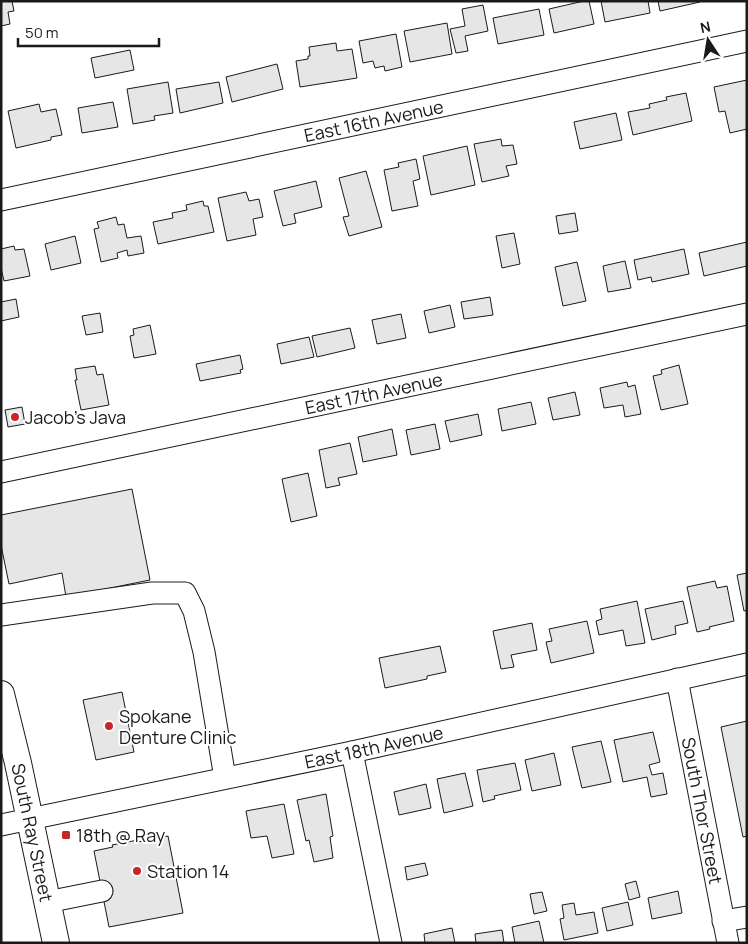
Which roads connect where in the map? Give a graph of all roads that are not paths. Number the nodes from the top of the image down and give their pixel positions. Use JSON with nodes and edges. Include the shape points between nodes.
{"nodes":[{"id":1,"x":747,"y":41,"type":"edge"},
{"id":2,"x":1,"y":200,"type":"edge"},
{"id":3,"x":747,"y":314,"type":"edge"},
{"id":4,"x":1,"y":472,"type":"edge"},
{"id":5,"x":1,"y":615,"type":"edge"},
{"id":6,"x":747,"y":664,"type":"edge"},
{"id":7,"x":677,"y":679,"type":"junction"},
{"id":8,"x":1,"y":694,"type":"edge"},
{"id":9,"x":352,"y":752,"type":"junction"},
{"id":10,"x":225,"y":778,"type":"junction"},
{"id":11,"x":29,"y":819,"type":"junction"},
{"id":12,"x":1,"y":825,"type":"edge"},
{"id":13,"x":102,"y":891,"type":"dead end"},
{"id":14,"x":47,"y":902,"type":"junction"},
{"id":15,"x":747,"y":917,"type":"edge"},
{"id":16,"x":723,"y":921,"type":"junction"},
{"id":17,"x":56,"y":943,"type":"edge"},
{"id":18,"x":391,"y":943,"type":"edge"},
{"id":19,"x":728,"y":943,"type":"edge"}],
"edges":[{"from":1,"to":2,"type":"street","name":"East 16th Avenue"},
{"from":3,"to":4,"type":"street","name":"East 17th Avenue"},
{"from":5,"to":10,"type":"street","via":[[152,593],[185,593],[194,611],[204,652]]},
{"from":6,"to":7,"type":"street","name":"East 18th Avenue"},
{"from":7,"to":9,"type":"street","name":"East 18th Avenue"},
{"from":7,"to":16,"type":"street","name":"South Thor Street"},
{"from":8,"to":11,"type":"main road","name":"South Ray Street"},
{"from":9,"to":10,"type":"street","name":"East 18th Avenue"},
{"from":9,"to":18,"type":"street"},
{"from":10,"to":11,"type":"street","name":"East 18th Avenue"},
{"from":11,"to":12,"type":"street","name":"East 18th Avenue"},
{"from":11,"to":14,"type":"main road","name":"South Ray Street"},
{"from":13,"to":14,"type":"street"},
{"from":14,"to":17,"type":"main road","name":"South Ray Street"},
{"from":15,"to":16,"type":"street"},
{"from":16,"to":19,"type":"street","name":"South Thor Street"}]}
